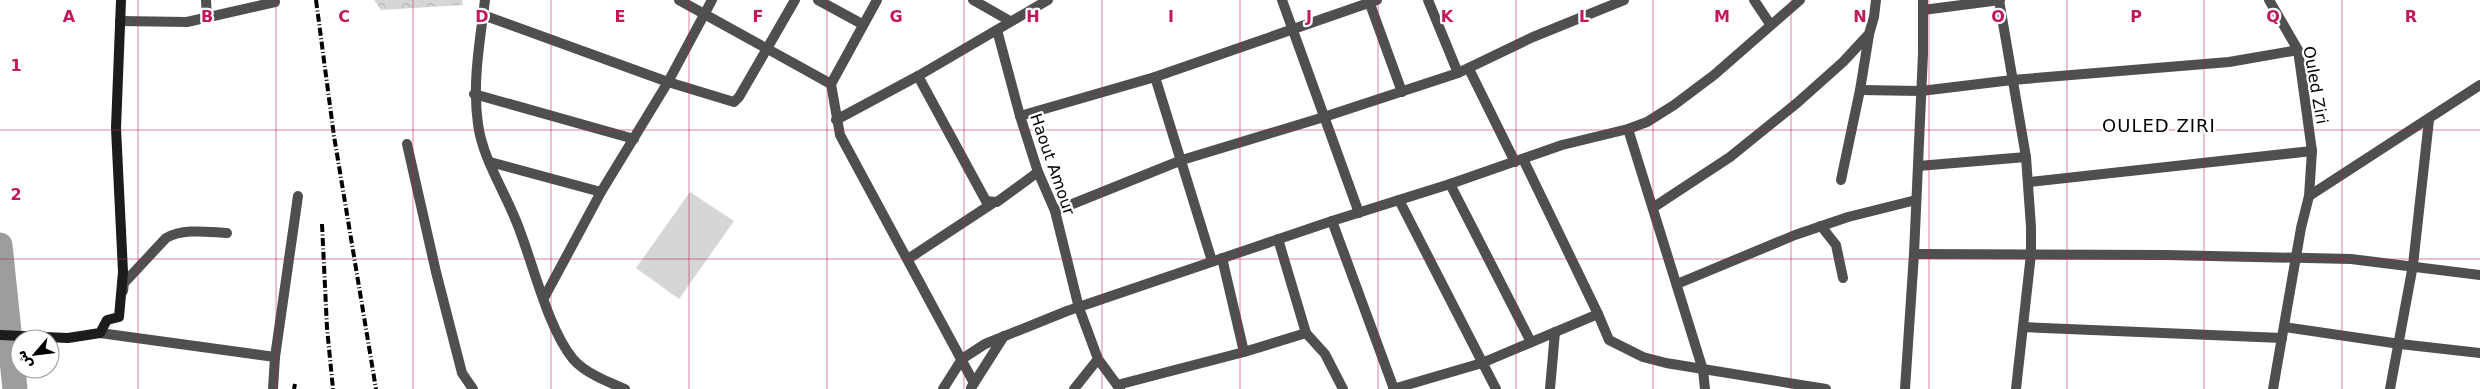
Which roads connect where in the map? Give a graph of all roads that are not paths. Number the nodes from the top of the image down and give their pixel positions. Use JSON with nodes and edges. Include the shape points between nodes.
{"nodes":[{"id":1,"x":121,"y":0,"type":"edge"},
{"id":2,"x":206,"y":0,"type":"edge"},
{"id":3,"x":485,"y":0,"type":"edge"},
{"id":4,"x":679,"y":0,"type":"edge"},
{"id":5,"x":712,"y":0,"type":"edge"},
{"id":6,"x":795,"y":0,"type":"edge"},
{"id":7,"x":818,"y":0,"type":"edge"},
{"id":8,"x":877,"y":0,"type":"edge"},
{"id":9,"x":973,"y":0,"type":"edge"},
{"id":10,"x":1048,"y":0,"type":"edge"},
{"id":11,"x":1282,"y":0,"type":"edge"},
{"id":12,"x":1428,"y":0,"type":"edge"},
{"id":13,"x":1624,"y":0,"type":"edge"},
{"id":14,"x":1754,"y":0,"type":"edge"},
{"id":15,"x":1800,"y":0,"type":"edge"},
{"id":16,"x":1876,"y":0,"type":"edge"},
{"id":17,"x":1999,"y":0,"type":"edge"},
{"id":18,"x":2269,"y":0,"type":"edge"},
{"id":19,"x":275,"y":2,"type":"dead end"},
{"id":20,"x":1373,"y":2,"type":"edge"},
{"id":21,"x":1923,"y":5,"type":"edge"},
{"id":22,"x":484,"y":15,"type":"junction"},
{"id":23,"x":703,"y":15,"type":"junction"},
{"id":24,"x":207,"y":19,"type":"junction"},
{"id":25,"x":120,"y":21,"type":"junction"},
{"id":26,"x":1010,"y":21,"type":"junction"},
{"id":27,"x":862,"y":24,"type":"junction"},
{"id":28,"x":1770,"y":24,"type":"junction"},
{"id":29,"x":997,"y":30,"type":"junction"},
{"id":30,"x":1293,"y":30,"type":"junction"},
{"id":31,"x":1869,"y":34,"type":"junction"},
{"id":32,"x":767,"y":48,"type":"junction"},
{"id":33,"x":2298,"y":50,"type":"junction"},
{"id":34,"x":1469,"y":69,"type":"junction"},
{"id":35,"x":1458,"y":73,"type":"junction"},
{"id":36,"x":918,"y":76,"type":"junction"},
{"id":37,"x":1155,"y":76,"type":"junction"},
{"id":38,"x":2012,"y":80,"type":"junction"},
{"id":39,"x":668,"y":82,"type":"junction"},
{"id":40,"x":831,"y":84,"type":"junction"},
{"id":41,"x":2480,"y":85,"type":"edge"},
{"id":42,"x":1860,"y":90,"type":"junction"},
{"id":43,"x":1921,"y":91,"type":"junction"},
{"id":44,"x":1402,"y":92,"type":"junction"},
{"id":45,"x":474,"y":94,"type":"junction"},
{"id":46,"x":1020,"y":116,"type":"junction"},
{"id":47,"x":1324,"y":117,"type":"junction"},
{"id":48,"x":836,"y":120,"type":"junction"},
{"id":49,"x":2429,"y":120,"type":"junction"},
{"id":50,"x":1628,"y":129,"type":"junction"},
{"id":51,"x":634,"y":140,"type":"junction"},
{"id":52,"x":407,"y":144,"type":"dead end"},
{"id":53,"x":2312,"y":151,"type":"junction"},
{"id":54,"x":2026,"y":157,"type":"junction"},
{"id":55,"x":1182,"y":160,"type":"junction"},
{"id":56,"x":1519,"y":161,"type":"junction"},
{"id":57,"x":490,"y":162,"type":"junction"},
{"id":58,"x":1918,"y":166,"type":"junction"},
{"id":59,"x":1038,"y":172,"type":"junction"},
{"id":60,"x":1841,"y":180,"type":"dead end"},
{"id":61,"x":2028,"y":182,"type":"junction"},
{"id":62,"x":1450,"y":184,"type":"junction"},
{"id":63,"x":601,"y":192,"type":"junction"},
{"id":64,"x":298,"y":196,"type":"dead end"},
{"id":65,"x":2309,"y":196,"type":"junction"},
{"id":66,"x":1399,"y":200,"type":"junction"},
{"id":67,"x":1916,"y":200,"type":"junction"},
{"id":68,"x":993,"y":203,"type":"junction"},
{"id":69,"x":1654,"y":207,"type":"junction"},
{"id":70,"x":1055,"y":211,"type":"junction"},
{"id":71,"x":1359,"y":213,"type":"junction"},
{"id":72,"x":1332,"y":221,"type":"junction"},
{"id":73,"x":1821,"y":226,"type":"junction"},
{"id":74,"x":227,"y":233,"type":"dead end"},
{"id":75,"x":1278,"y":239,"type":"junction"},
{"id":76,"x":1914,"y":254,"type":"junction"},
{"id":77,"x":2031,"y":254,"type":"junction"},
{"id":78,"x":2296,"y":258,"type":"junction"},
{"id":79,"x":908,"y":260,"type":"junction"},
{"id":80,"x":1217,"y":260,"type":"junction"},
{"id":81,"x":2413,"y":266,"type":"junction"},
{"id":82,"x":2480,"y":275,"type":"edge"},
{"id":83,"x":1843,"y":278,"type":"dead end"},
{"id":84,"x":1677,"y":284,"type":"junction"},
{"id":85,"x":544,"y":298,"type":"junction"},
{"id":86,"x":1079,"y":308,"type":"junction"},
{"id":87,"x":1598,"y":314,"type":"junction"},
{"id":88,"x":119,"y":317,"type":"junction"},
{"id":89,"x":2284,"y":326,"type":"junction"},
{"id":90,"x":2023,"y":327,"type":"junction"},
{"id":91,"x":1555,"y":332,"type":"junction"},
{"id":92,"x":1306,"y":333,"type":"junction"},
{"id":93,"x":100,"y":334,"type":"junction"},
{"id":94,"x":0,"y":335,"type":"edge"},
{"id":95,"x":1004,"y":336,"type":"junction"},
{"id":96,"x":2282,"y":338,"type":"junction"},
{"id":97,"x":1532,"y":342,"type":"junction"},
{"id":98,"x":2400,"y":344,"type":"junction"},
{"id":99,"x":1244,"y":352,"type":"junction"},
{"id":100,"x":2480,"y":353,"type":"edge"},
{"id":101,"x":275,"y":357,"type":"junction"},
{"id":102,"x":962,"y":359,"type":"junction"},
{"id":103,"x":1098,"y":359,"type":"junction"},
{"id":104,"x":1482,"y":363,"type":"junction"},
{"id":105,"x":1704,"y":370,"type":"junction"},
{"id":106,"x":972,"y":386,"type":"edge"},
{"id":107,"x":1119,"y":387,"type":"edge"},
{"id":108,"x":273,"y":389,"type":"edge"},
{"id":109,"x":473,"y":389,"type":"edge"},
{"id":110,"x":625,"y":389,"type":"edge"},
{"id":111,"x":943,"y":389,"type":"edge"},
{"id":112,"x":1074,"y":389,"type":"edge"},
{"id":113,"x":1343,"y":389,"type":"edge"},
{"id":114,"x":1393,"y":389,"type":"edge"},
{"id":115,"x":1496,"y":389,"type":"edge"},
{"id":116,"x":1550,"y":389,"type":"edge"},
{"id":117,"x":1705,"y":389,"type":"edge"},
{"id":118,"x":1826,"y":389,"type":"edge"},
{"id":119,"x":1905,"y":389,"type":"edge"},
{"id":120,"x":2016,"y":389,"type":"edge"},
{"id":121,"x":2274,"y":389,"type":"edge"},
{"id":122,"x":2390,"y":389,"type":"edge"}],
"edges":[{"from":1,"to":25,"type":"main road"},
{"from":2,"to":24,"type":"street"},
{"from":3,"to":22,"type":"street"},
{"from":4,"to":23,"type":"street"},
{"from":5,"to":23,"type":"street"},
{"from":6,"to":32,"type":"street"},
{"from":7,"to":27,"type":"street"},
{"from":8,"to":27,"type":"street"},
{"from":9,"to":26,"type":"street"},
{"from":10,"to":26,"type":"street"},
{"from":11,"to":30,"type":"street"},
{"from":12,"to":35,"type":"street"},
{"from":13,"to":34,"type":"street","via":[[1533,37]]},
{"from":14,"to":28,"type":"street"},
{"from":15,"to":28,"type":"street"},
{"from":16,"to":31,"type":"street"},
{"from":17,"to":21,"type":"street"},
{"from":17,"to":38,"type":"street"},
{"from":18,"to":33,"type":"street","name":"Ouled Ziri"},
{"from":19,"to":24,"type":"street"},
{"from":20,"to":30,"type":"street"},
{"from":20,"to":44,"type":"street"},
{"from":21,"to":43,"type":"street"},
{"from":22,"to":39,"type":"street"},
{"from":22,"to":45,"type":"street"},
{"from":23,"to":32,"type":"street"},
{"from":23,"to":39,"type":"street"},
{"from":24,"to":25,"type":"street","via":[[187,22]]},
{"from":25,"to":88,"type":"main road","via":[[116,128],[123,272]]},
{"from":26,"to":29,"type":"street"},
{"from":27,"to":40,"type":"street"},
{"from":28,"to":50,"type":"street","via":[[1674,106]]},
{"from":29,"to":36,"type":"street"},
{"from":29,"to":46,"type":"street","name":"Haout Amour"},
{"from":30,"to":37,"type":"street"},
{"from":30,"to":47,"type":"street"},
{"from":31,"to":42,"type":"street"},
{"from":31,"to":69,"type":"street","via":[[1797,103],[1730,157]]},
{"from":32,"to":39,"type":"street","via":[[734,102]]},
{"from":32,"to":40,"type":"street"},
{"from":33,"to":38,"type":"street","via":[[2210,64]]},
{"from":33,"to":53,"type":"street","name":"Ouled Ziri"},
{"from":34,"to":35,"type":"street"},
{"from":34,"to":56,"type":"street"},
{"from":35,"to":44,"type":"street"},
{"from":36,"to":48,"type":"street"},
{"from":36,"to":68,"type":"street","via":[[984,199]]},
{"from":37,"to":46,"type":"street"},
{"from":37,"to":55,"type":"street"},
{"from":38,"to":43,"type":"street"},
{"from":38,"to":54,"type":"street"},
{"from":39,"to":51,"type":"street"},
{"from":40,"to":48,"type":"street"},
{"from":41,"to":49,"type":"street"},
{"from":42,"to":43,"type":"street"},
{"from":42,"to":60,"type":"street"},
{"from":43,"to":58,"type":"street"},
{"from":44,"to":47,"type":"street"},
{"from":45,"to":51,"type":"street"},
{"from":45,"to":57,"type":"street","via":[[478,127]]},
{"from":46,"to":59,"type":"street","name":"Haout Amour"},
{"from":47,"to":55,"type":"street"},
{"from":47,"to":71,"type":"street"},
{"from":48,"to":79,"type":"street","via":[[840,135]]},
{"from":49,"to":65,"type":"street"},
{"from":49,"to":81,"type":"street"},
{"from":50,"to":56,"type":"street","via":[[1562,145]]},
{"from":50,"to":69,"type":"street"},
{"from":51,"to":63,"type":"street"},
{"from":52,"to":109,"type":"street","via":[[462,373]]},
{"from":53,"to":61,"type":"street"},
{"from":53,"to":65,"type":"street","name":"Ouled Ziri"},
{"from":54,"to":58,"type":"street"},
{"from":54,"to":61,"type":"street"},
{"from":55,"to":70,"type":"street"},
{"from":55,"to":80,"type":"street"},
{"from":56,"to":62,"type":"street"},
{"from":56,"to":87,"type":"street"},
{"from":57,"to":63,"type":"street"},
{"from":57,"to":85,"type":"street","via":[[515,217]]},
{"from":58,"to":67,"type":"street"},
{"from":59,"to":68,"type":"street"},
{"from":59,"to":70,"type":"street","name":"Haout Amour"},
{"from":61,"to":77,"type":"street"},
{"from":62,"to":66,"type":"street"},
{"from":62,"to":97,"type":"street"},
{"from":63,"to":85,"type":"street"},
{"from":64,"to":101,"type":"street"},
{"from":65,"to":78,"type":"street","name":"Ouled Ziri"},
{"from":66,"to":71,"type":"street"},
{"from":66,"to":104,"type":"street"},
{"from":67,"to":73,"type":"street"},
{"from":67,"to":76,"type":"street"},
{"from":68,"to":79,"type":"street"},
{"from":69,"to":84,"type":"street"},
{"from":70,"to":86,"type":"street","name":"Haout Amour"},
{"from":71,"to":72,"type":"street"},
{"from":72,"to":75,"type":"street"},
{"from":72,"to":114,"type":"street"},
{"from":73,"to":83,"type":"street","via":[[1836,245]]},
{"from":73,"to":84,"type":"street"},
{"from":74,"to":88,"type":"street","via":[[181,232],[166,238],[124,284]]},
{"from":75,"to":80,"type":"street"},
{"from":75,"to":92,"type":"street"},
{"from":76,"to":77,"type":"street"},
{"from":76,"to":119,"type":"street"},
{"from":77,"to":78,"type":"street"},
{"from":77,"to":90,"type":"street"},
{"from":78,"to":81,"type":"street","via":[[2351,259]]},
{"from":78,"to":89,"type":"street","name":"Ouled Ziri"},
{"from":79,"to":102,"type":"street"},
{"from":80,"to":86,"type":"street"},
{"from":80,"to":99,"type":"street"},
{"from":81,"to":82,"type":"street"},
{"from":81,"to":98,"type":"street"},
{"from":84,"to":105,"type":"street"},
{"from":85,"to":110,"type":"street","via":[[563,343],[575,361]]},
{"from":86,"to":95,"type":"street"},
{"from":86,"to":103,"type":"street","name":"Haout Amour"},
{"from":87,"to":91,"type":"street"},
{"from":87,"to":105,"type":"street","via":[[1603,330],[1615,345],[1644,357]]},
{"from":88,"to":93,"type":"main road","via":[[107,320]]},
{"from":89,"to":96,"type":"street","name":"Ouled Ziri"},
{"from":89,"to":98,"type":"street"},
{"from":90,"to":96,"type":"street"},
{"from":90,"to":120,"type":"street"},
{"from":91,"to":97,"type":"street"},
{"from":91,"to":116,"type":"street"},
{"from":92,"to":99,"type":"street"},
{"from":92,"to":113,"type":"street","via":[[1325,354]]},
{"from":93,"to":94,"type":"main road","via":[[68,338]]},
{"from":93,"to":101,"type":"street"},
{"from":95,"to":102,"type":"street"},
{"from":95,"to":106,"type":"street"},
{"from":96,"to":121,"type":"street","name":"Ouled Ziri"},
{"from":97,"to":104,"type":"street"},
{"from":98,"to":100,"type":"street"},
{"from":98,"to":122,"type":"street"},
{"from":99,"to":107,"type":"street"},
{"from":101,"to":108,"type":"street"},
{"from":102,"to":106,"type":"street"},
{"from":102,"to":111,"type":"street"},
{"from":103,"to":107,"type":"street","name":"Haout Amour"},
{"from":103,"to":112,"type":"street"},
{"from":104,"to":114,"type":"street"},
{"from":104,"to":115,"type":"street"},
{"from":105,"to":117,"type":"street"},
{"from":105,"to":118,"type":"street"}]}
